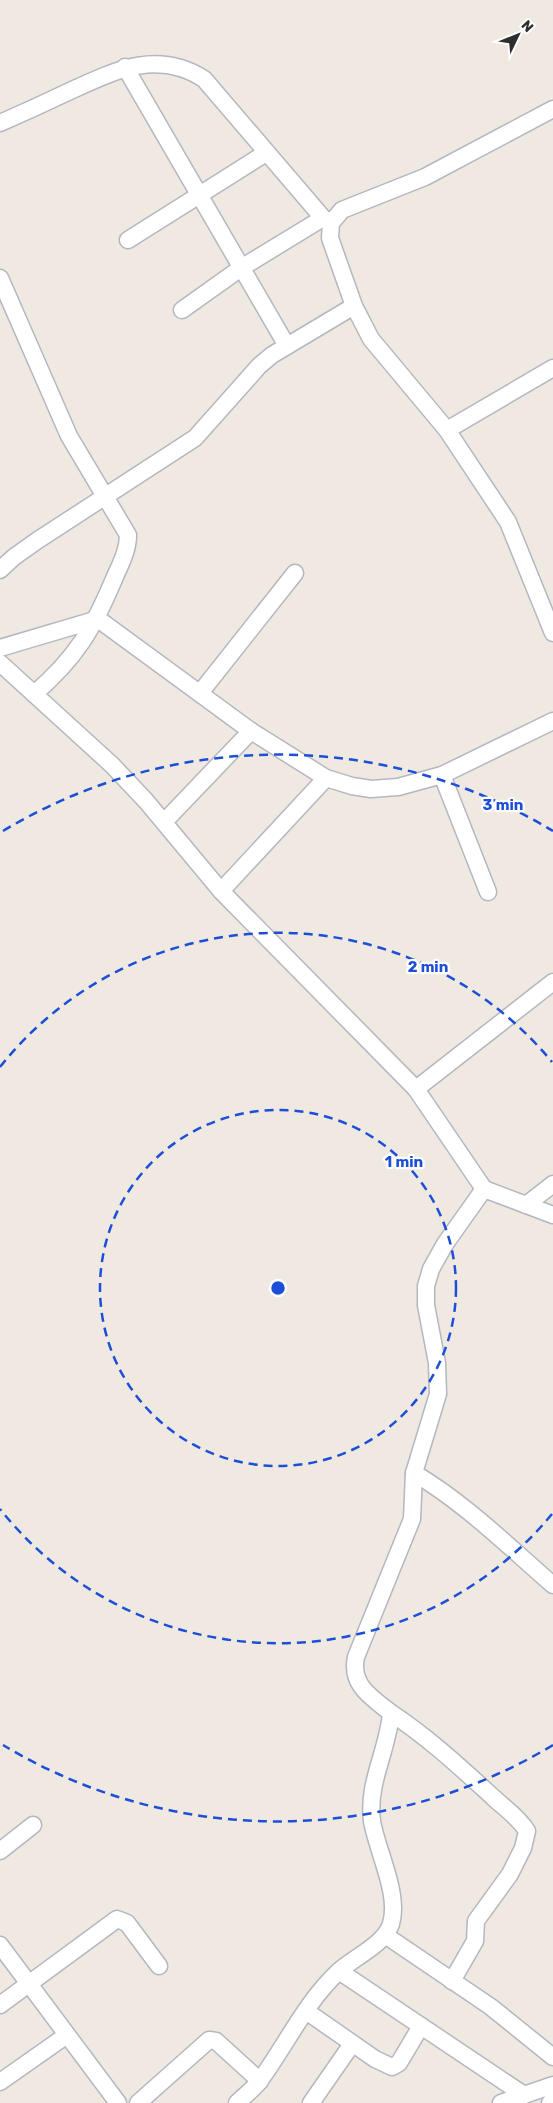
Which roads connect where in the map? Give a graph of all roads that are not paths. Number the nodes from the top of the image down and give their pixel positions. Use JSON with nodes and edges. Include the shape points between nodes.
{"nodes":[{"id":1,"x":125,"y":67,"type":"junction"},
{"id":2,"x":553,"y":110,"type":"edge"},
{"id":3,"x":0,"y":124,"type":"edge"},
{"id":4,"x":266,"y":153,"type":"junction"},
{"id":5,"x":198,"y":196,"type":"junction"},
{"id":6,"x":327,"y":221,"type":"junction"},
{"id":7,"x":128,"y":240,"type":"dead end"},
{"id":8,"x":241,"y":268,"type":"junction"},
{"id":9,"x":0,"y":278,"type":"edge"},
{"id":10,"x":354,"y":306,"type":"junction"},
{"id":11,"x":182,"y":310,"type":"dead end"},
{"id":12,"x":288,"y":346,"type":"junction"},
{"id":13,"x":553,"y":368,"type":"edge"},
{"id":14,"x":447,"y":430,"type":"junction"},
{"id":15,"x":106,"y":498,"type":"junction"},
{"id":16,"x":0,"y":570,"type":"edge"},
{"id":17,"x":295,"y":573,"type":"dead end"},
{"id":18,"x":98,"y":618,"type":"junction"},
{"id":19,"x":553,"y":633,"type":"edge"},
{"id":20,"x":0,"y":648,"type":"edge"},
{"id":21,"x":0,"y":663,"type":"edge"},
{"id":22,"x":200,"y":693,"type":"junction"},
{"id":23,"x":34,"y":694,"type":"junction"},
{"id":24,"x":553,"y":721,"type":"edge"},
{"id":25,"x":251,"y":731,"type":"junction"},
{"id":26,"x":442,"y":775,"type":"junction"},
{"id":27,"x":326,"y":778,"type":"junction"},
{"id":28,"x":164,"y":822,"type":"junction"},
{"id":29,"x":221,"y":891,"type":"junction"},
{"id":30,"x":488,"y":892,"type":"dead end"},
{"id":31,"x":553,"y":982,"type":"edge"},
{"id":32,"x":416,"y":1089,"type":"junction"},
{"id":33,"x":553,"y":1184,"type":"edge"},
{"id":34,"x":484,"y":1189,"type":"junction"},
{"id":35,"x":526,"y":1206,"type":"junction"},
{"id":36,"x":553,"y":1215,"type":"edge"},
{"id":37,"x":414,"y":1473,"type":"junction"},
{"id":38,"x":553,"y":1585,"type":"edge"},
{"id":39,"x":391,"y":1713,"type":"junction"},
{"id":40,"x":34,"y":1825,"type":"dead end"},
{"id":41,"x":0,"y":1851,"type":"edge"},
{"id":42,"x":385,"y":1935,"type":"junction"},
{"id":43,"x":0,"y":1945,"type":"edge"},
{"id":44,"x":159,"y":1966,"type":"dead end"},
{"id":45,"x":339,"y":1971,"type":"junction"},
{"id":46,"x":452,"y":1981,"type":"junction"},
{"id":47,"x":29,"y":1985,"type":"junction"},
{"id":48,"x":0,"y":2005,"type":"edge"},
{"id":49,"x":306,"y":2011,"type":"junction"},
{"id":50,"x":421,"y":2026,"type":"junction"},
{"id":51,"x":67,"y":2035,"type":"junction"},
{"id":52,"x":352,"y":2044,"type":"junction"},
{"id":53,"x":553,"y":2057,"type":"edge"},
{"id":54,"x":260,"y":2080,"type":"junction"},
{"id":55,"x":0,"y":2082,"type":"edge"},
{"id":56,"x":551,"y":2094,"type":"edge"},
{"id":57,"x":524,"y":2095,"type":"junction"},
{"id":58,"x":118,"y":2103,"type":"edge"},
{"id":59,"x":138,"y":2103,"type":"edge"},
{"id":60,"x":237,"y":2103,"type":"edge"},
{"id":61,"x":311,"y":2103,"type":"edge"},
{"id":62,"x":501,"y":2103,"type":"edge"}],
"edges":[{"from":1,"to":3,"type":"street"},
{"from":1,"to":4,"type":"street","via":[[149,64],[190,70],[204,79]]},
{"from":1,"to":5,"type":"street"},
{"from":2,"to":6,"type":"street","via":[[425,177],[342,210]]},
{"from":4,"to":5,"type":"street"},
{"from":4,"to":6,"type":"street"},
{"from":5,"to":7,"type":"street"},
{"from":5,"to":8,"type":"street"},
{"from":6,"to":8,"type":"street"},
{"from":6,"to":10,"type":"street"},
{"from":8,"to":11,"type":"street"},
{"from":8,"to":12,"type":"street"},
{"from":9,"to":15,"type":"street","via":[[69,436]]},
{"from":10,"to":12,"type":"street"},
{"from":10,"to":14,"type":"street","via":[[376,345]]},
{"from":12,"to":15,"type":"street","via":[[259,366],[195,438]]},
{"from":13,"to":14,"type":"street"},
{"from":14,"to":19,"type":"street","via":[[508,522]]},
{"from":15,"to":16,"type":"street","via":[[38,540]]},
{"from":15,"to":18,"type":"street","via":[[125,527],[128,542]]},
{"from":17,"to":22,"type":"street"},
{"from":18,"to":20,"type":"street"},
{"from":18,"to":22,"type":"street"},
{"from":18,"to":23,"type":"street","via":[[68,661]]},
{"from":21,"to":23,"type":"street"},
{"from":22,"to":25,"type":"street"},
{"from":23,"to":28,"type":"street","via":[[112,765]]},
{"from":24,"to":26,"type":"street"},
{"from":25,"to":27,"type":"street"},
{"from":25,"to":28,"type":"street"},
{"from":26,"to":27,"type":"street","via":[[398,787],[371,788]]},
{"from":26,"to":30,"type":"street"},
{"from":27,"to":29,"type":"street"},
{"from":28,"to":29,"type":"street"},
{"from":29,"to":32,"type":"street"},
{"from":31,"to":32,"type":"street"},
{"from":32,"to":34,"type":"street"},
{"from":33,"to":35,"type":"street"},
{"from":34,"to":35,"type":"street"},
{"from":34,"to":37,"type":"street","via":[[445,1244],[431,1268],[426,1286],[426,1305],[438,1363],[438,1394]]},
{"from":35,"to":36,"type":"street"},
{"from":37,"to":38,"type":"street","via":[[476,1516]]},
{"from":37,"to":39,"type":"street","via":[[412,1519],[354,1668],[359,1684]]},
{"from":39,"to":42,"type":"street","via":[[371,1801],[376,1839],[393,1906],[391,1924]]},
{"from":39,"to":46,"type":"street","via":[[463,1769],[527,1831],[523,1848],[510,1874],[476,1921],[476,1941]]},
{"from":40,"to":41,"type":"street"},
{"from":42,"to":45,"type":"street"},
{"from":42,"to":46,"type":"street"},
{"from":43,"to":47,"type":"street"},
{"from":44,"to":47,"type":"street","via":[[126,1923],[118,1919]]},
{"from":45,"to":49,"type":"street"},
{"from":45,"to":50,"type":"street"},
{"from":46,"to":53,"type":"street","via":[[491,2007]]},
{"from":47,"to":48,"type":"street"},
{"from":47,"to":51,"type":"street"},
{"from":49,"to":52,"type":"street"},
{"from":49,"to":54,"type":"street"},
{"from":50,"to":52,"type":"street","via":[[399,2062],[392,2067]]},
{"from":50,"to":57,"type":"street"},
{"from":51,"to":55,"type":"street"},
{"from":51,"to":58,"type":"street"},
{"from":52,"to":61,"type":"street"},
{"from":54,"to":59,"type":"street","via":[[216,2041],[209,2040]]},
{"from":54,"to":60,"type":"street"},
{"from":56,"to":57,"type":"street"},
{"from":57,"to":62,"type":"street"}]}
